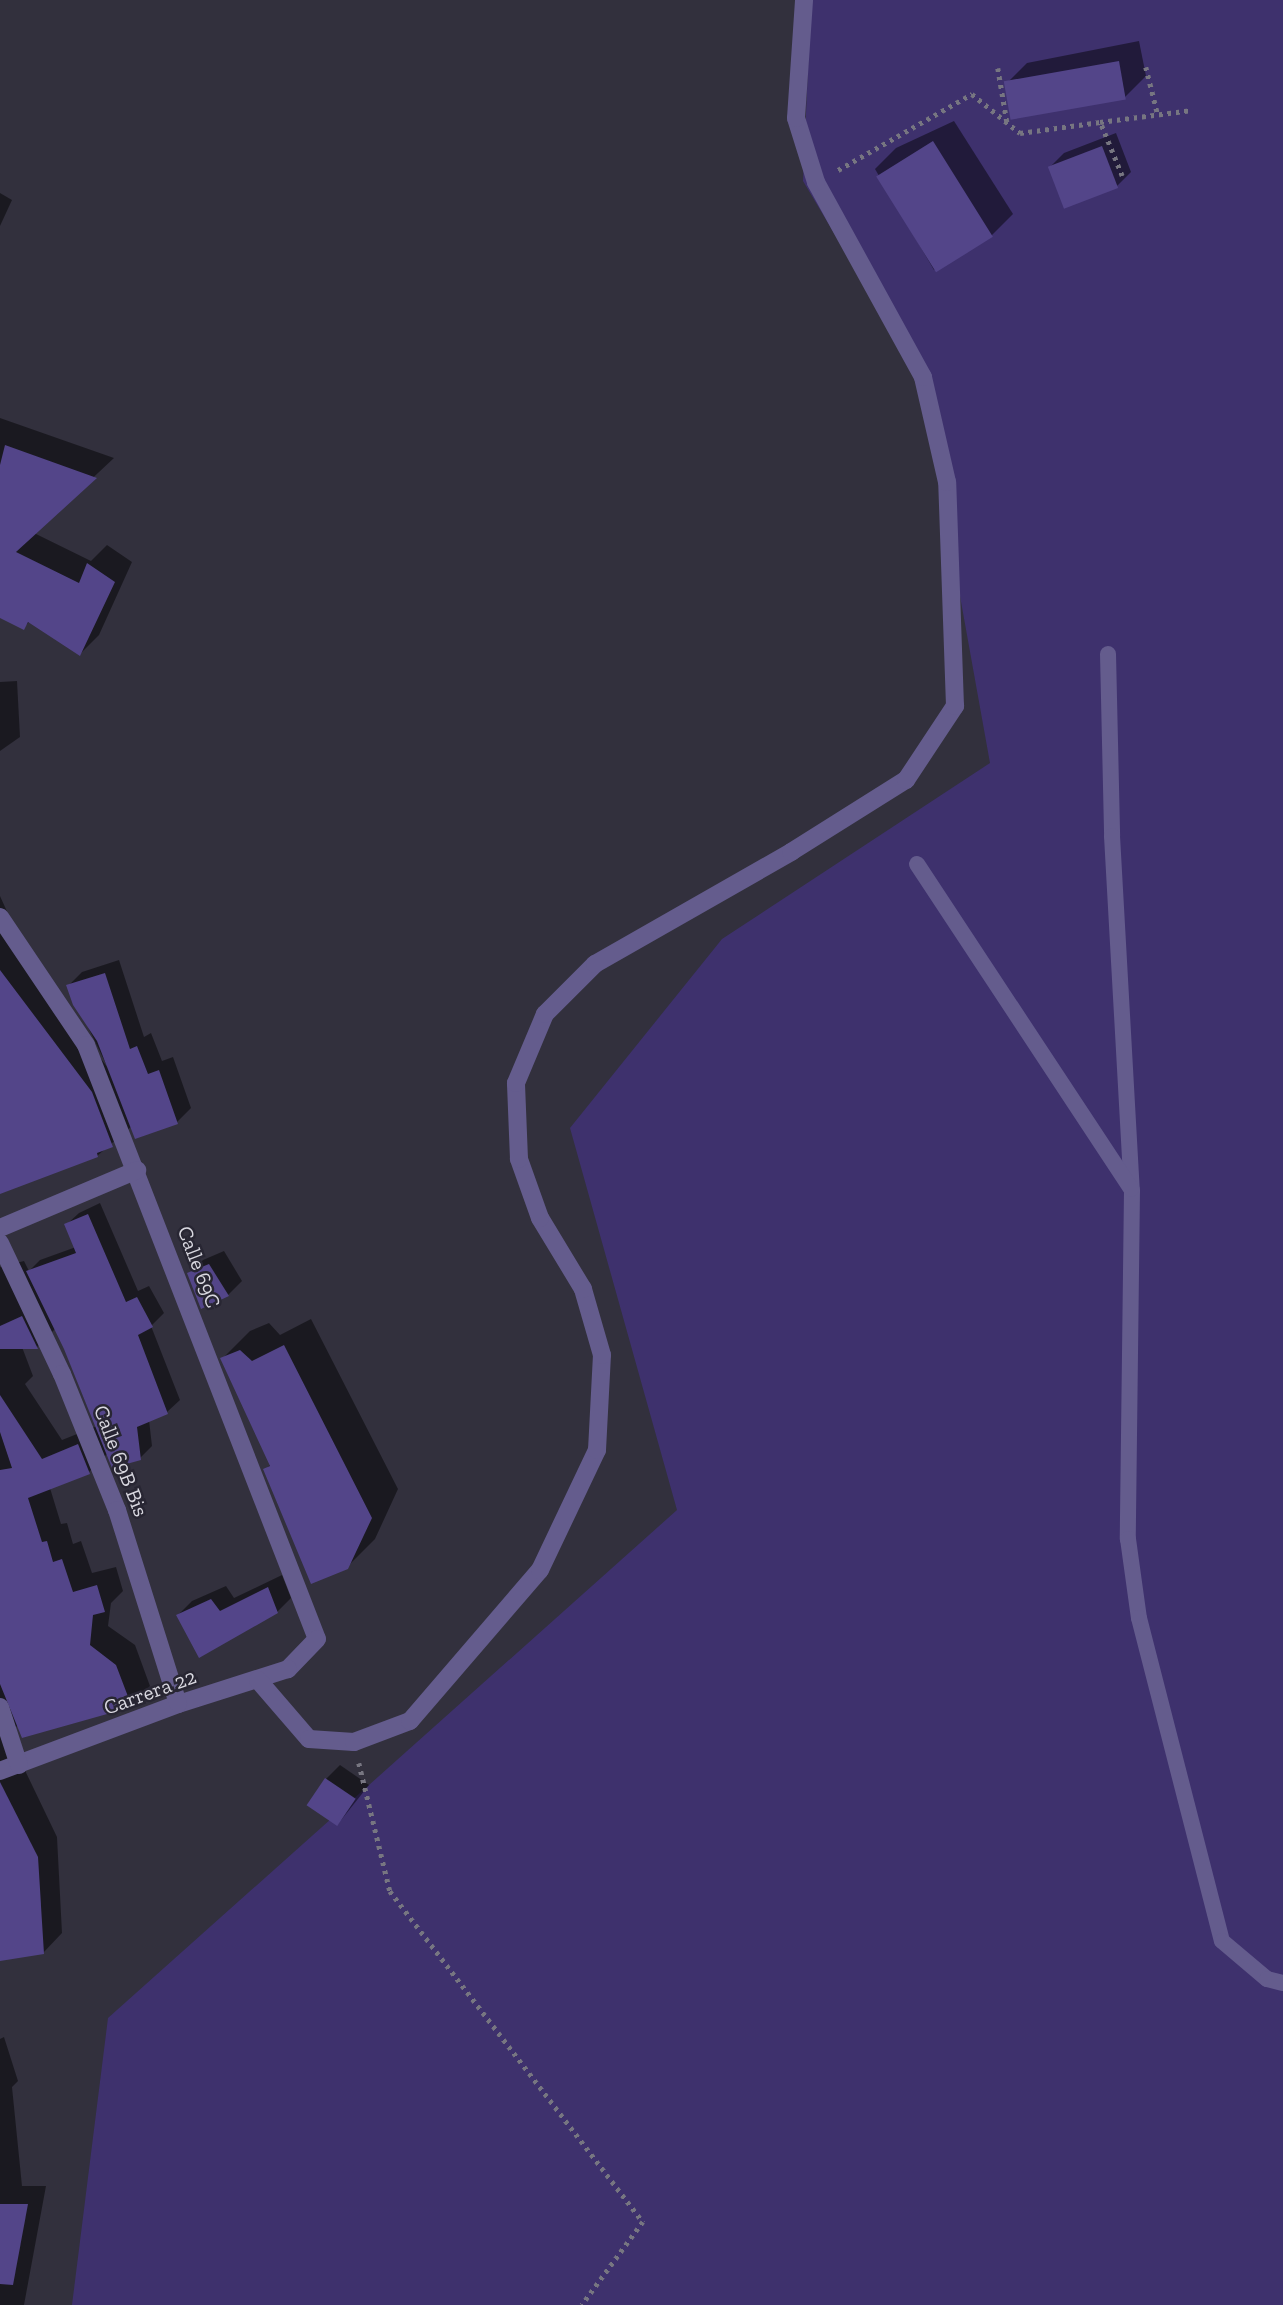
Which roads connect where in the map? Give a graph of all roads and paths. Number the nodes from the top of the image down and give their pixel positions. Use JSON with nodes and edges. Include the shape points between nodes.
{"nodes":[{"id":1,"x":804,"y":0,"type":"edge"},
{"id":2,"x":1146,"y":67,"type":"dead end"},
{"id":3,"x":998,"y":68,"type":"dead end"},
{"id":4,"x":1192,"y":110,"type":"dead end"},
{"id":5,"x":1158,"y":115,"type":"junction"},
{"id":6,"x":1100,"y":122,"type":"junction"},
{"id":7,"x":1008,"y":124,"type":"junction"},
{"id":8,"x":1122,"y":176,"type":"dead end"},
{"id":9,"x":816,"y":182,"type":"junction"},
{"id":10,"x":1108,"y":654,"type":"dead end"},
{"id":11,"x":917,"y":864,"type":"dead end"},
{"id":12,"x":0,"y":917,"type":"edge"},
{"id":13,"x":137,"y":1170,"type":"junction"},
{"id":14,"x":1132,"y":1190,"type":"junction"},
{"id":15,"x":0,"y":1228,"type":"edge"},
{"id":16,"x":0,"y":1243,"type":"edge"},
{"id":17,"x":311,"y":1650,"type":"joint"},
{"id":18,"x":258,"y":1680,"type":"junction"},
{"id":19,"x":178,"y":1704,"type":"junction"},
{"id":20,"x":0,"y":1707,"type":"edge"},
{"id":21,"x":354,"y":1742,"type":"junction"},
{"id":22,"x":19,"y":1765,"type":"junction"},
{"id":23,"x":0,"y":1771,"type":"edge"},
{"id":24,"x":1283,"y":1983,"type":"edge"},
{"id":25,"x":582,"y":2305,"type":"edge"}],
"edges":[{"from":1,"to":9,"type":"street","via":[[796,118]]},
{"from":2,"to":5,"type":"path"},
{"from":3,"to":7,"type":"path"},
{"from":4,"to":5,"type":"path"},
{"from":5,"to":6,"type":"path"},
{"from":6,"to":7,"type":"path","via":[[1020,134]]},
{"from":6,"to":8,"type":"path"},
{"from":7,"to":9,"type":"path","via":[[972,94]]},
{"from":9,"to":21,"type":"street","via":[[859,253],[923,377],[947,482],[955,706],[906,779],[791,852],[595,964],[545,1014],[516,1083],[519,1159],[540,1218],[583,1289],[602,1355],[597,1450],[540,1570],[410,1721]]},
{"from":10,"to":14,"type":"lane","via":[[1112,836]]},
{"from":11,"to":14,"type":"lane"},
{"from":12,"to":13,"type":"street","name":"Calle 69C","via":[[86,1045]]},
{"from":13,"to":15,"type":"street"},
{"from":13,"to":17,"type":"street","name":"Calle 69C","via":[[317,1639]]},
{"from":14,"to":24,"type":"lane","via":[[1128,1539],[1139,1618],[1222,1941],[1267,1979]]},
{"from":16,"to":19,"type":"street","name":"Calle 69B Bis","via":[[62,1374],[117,1510]]},
{"from":17,"to":18,"type":"street","name":"Carrera 22","via":[[288,1669]]},
{"from":18,"to":19,"type":"street","name":"Carrera 22"},
{"from":18,"to":21,"type":"street","via":[[309,1739]]},
{"from":19,"to":22,"type":"street","name":"Carrera 22"},
{"from":20,"to":22,"type":"street"},
{"from":21,"to":25,"type":"path","via":[[390,1891],[643,2222]]},
{"from":22,"to":23,"type":"street","name":"Carrera 22"}]}
